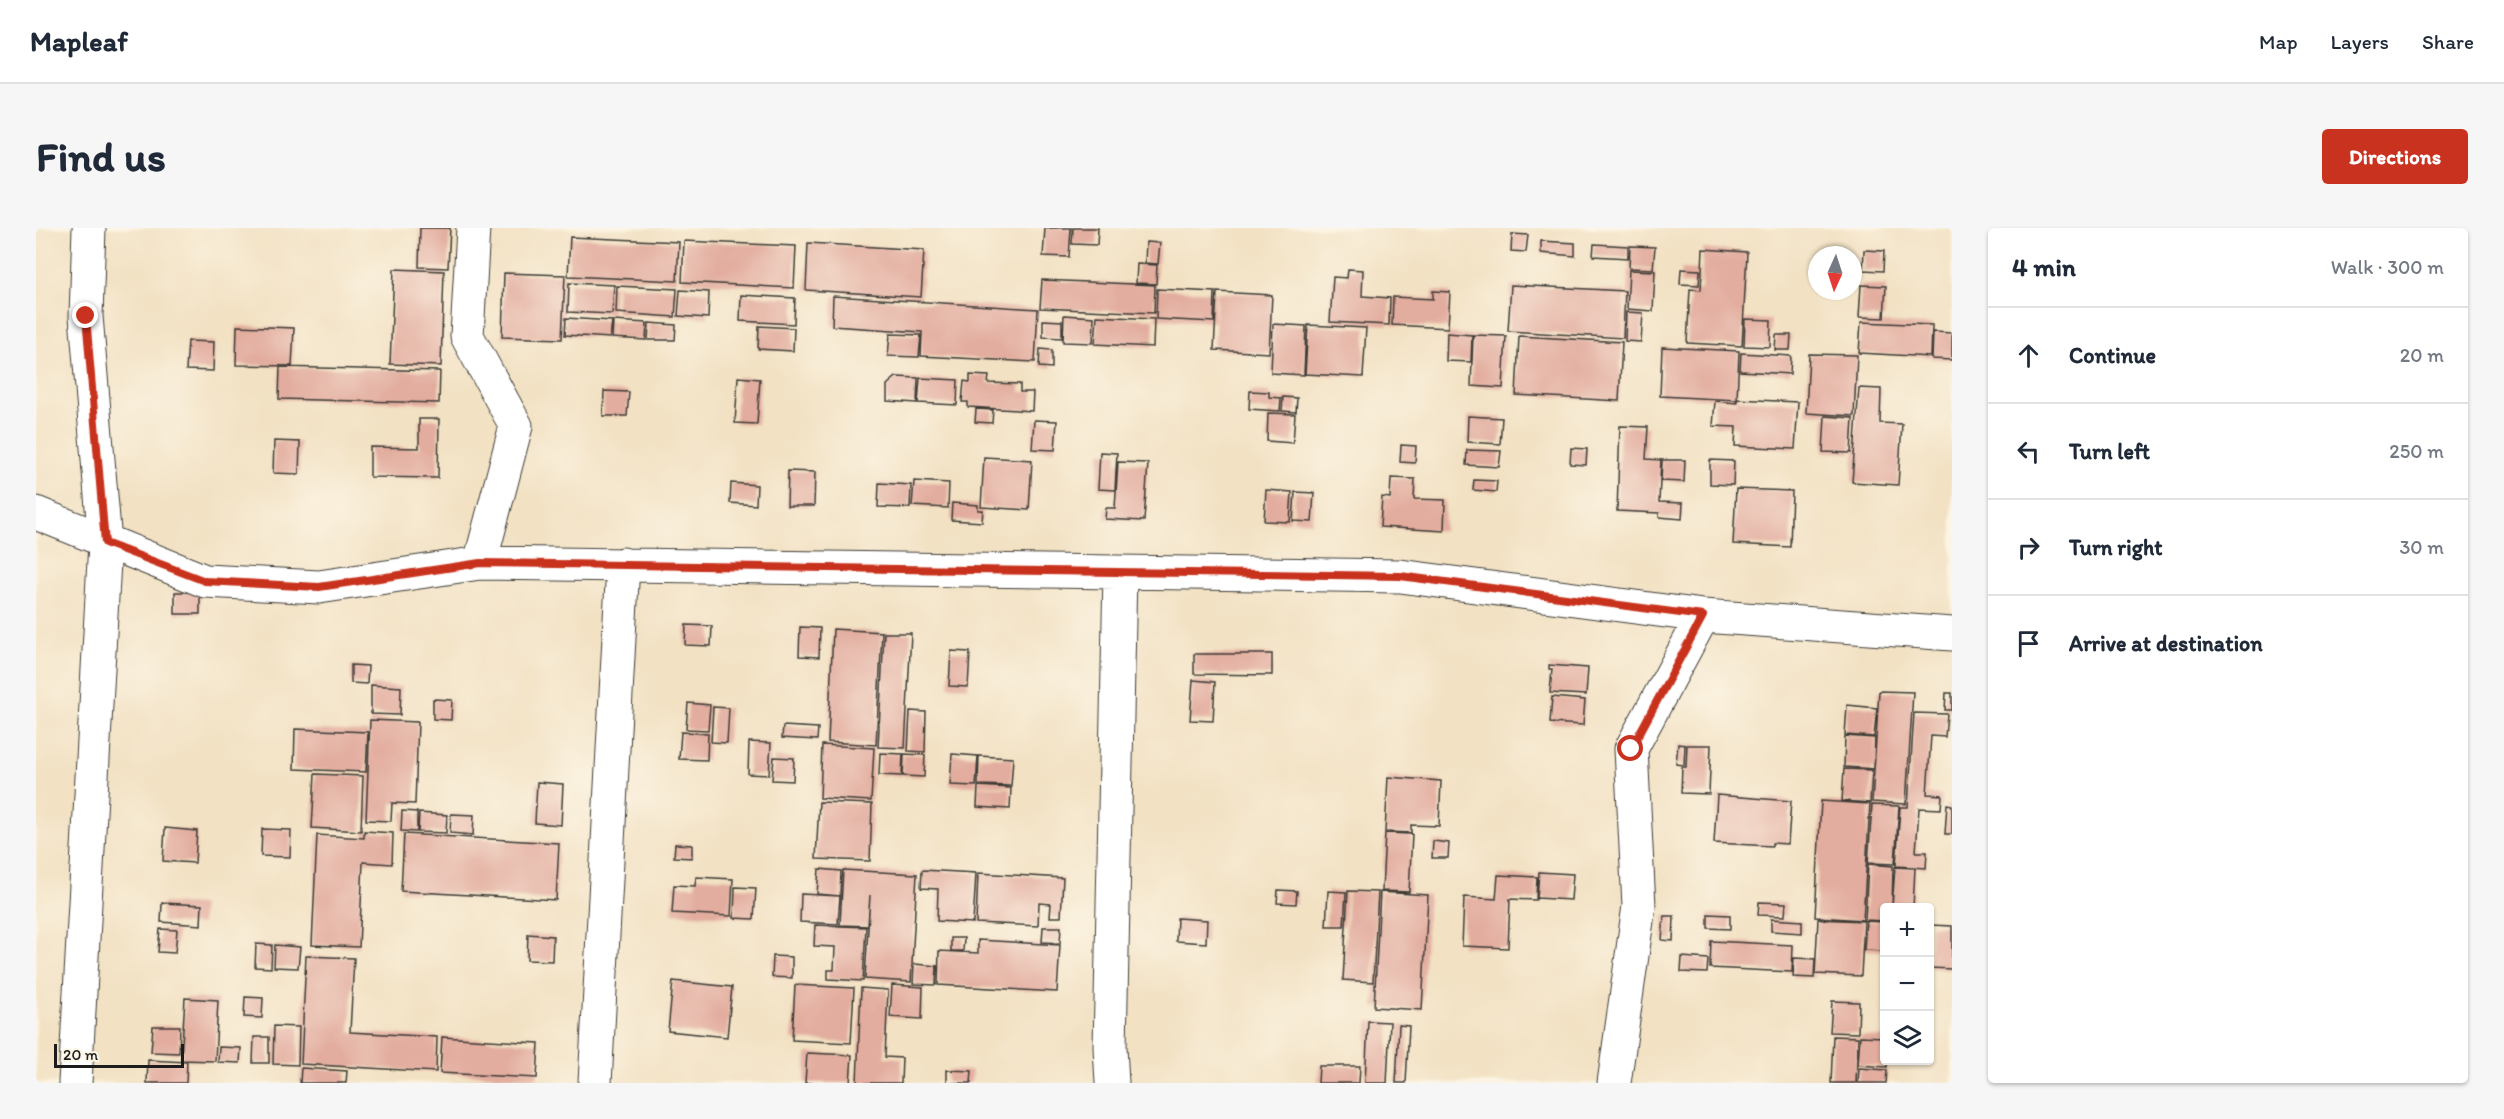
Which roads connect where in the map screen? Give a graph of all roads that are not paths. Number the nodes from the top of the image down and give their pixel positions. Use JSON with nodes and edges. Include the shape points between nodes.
{"nodes":[{"id":1,"x":89,"y":228,"type":"edge"},
{"id":2,"x":473,"y":228,"type":"edge"},
{"id":3,"x":36,"y":513,"type":"edge"},
{"id":4,"x":105,"y":543,"type":"junction"},
{"id":5,"x":480,"y":563,"type":"junction"},
{"id":6,"x":623,"y":564,"type":"junction"},
{"id":7,"x":1120,"y":573,"type":"junction"},
{"id":8,"x":1703,"y":616,"type":"junction"},
{"id":9,"x":1952,"y":634,"type":"edge"},
{"id":10,"x":75,"y":1083,"type":"edge"},
{"id":11,"x":595,"y":1083,"type":"edge"},
{"id":12,"x":1112,"y":1083,"type":"edge"},
{"id":13,"x":1614,"y":1083,"type":"edge"}],
"edges":[{"from":1,"to":4,"type":"street","via":[[86,316]]},
{"from":2,"to":5,"type":"street","via":[[467,336],[516,426]]},
{"from":3,"to":4,"type":"street"},
{"from":4,"to":5,"type":"street","via":[[205,581],[319,587]]},
{"from":4,"to":10,"type":"street"},
{"from":5,"to":6,"type":"street"},
{"from":6,"to":7,"type":"street"},
{"from":6,"to":11,"type":"street"},
{"from":7,"to":8,"type":"street","via":[[1400,576]]},
{"from":7,"to":12,"type":"street"},
{"from":8,"to":9,"type":"street"},
{"from":8,"to":13,"type":"street","via":[[1631,749],[1639,906]]}]}
